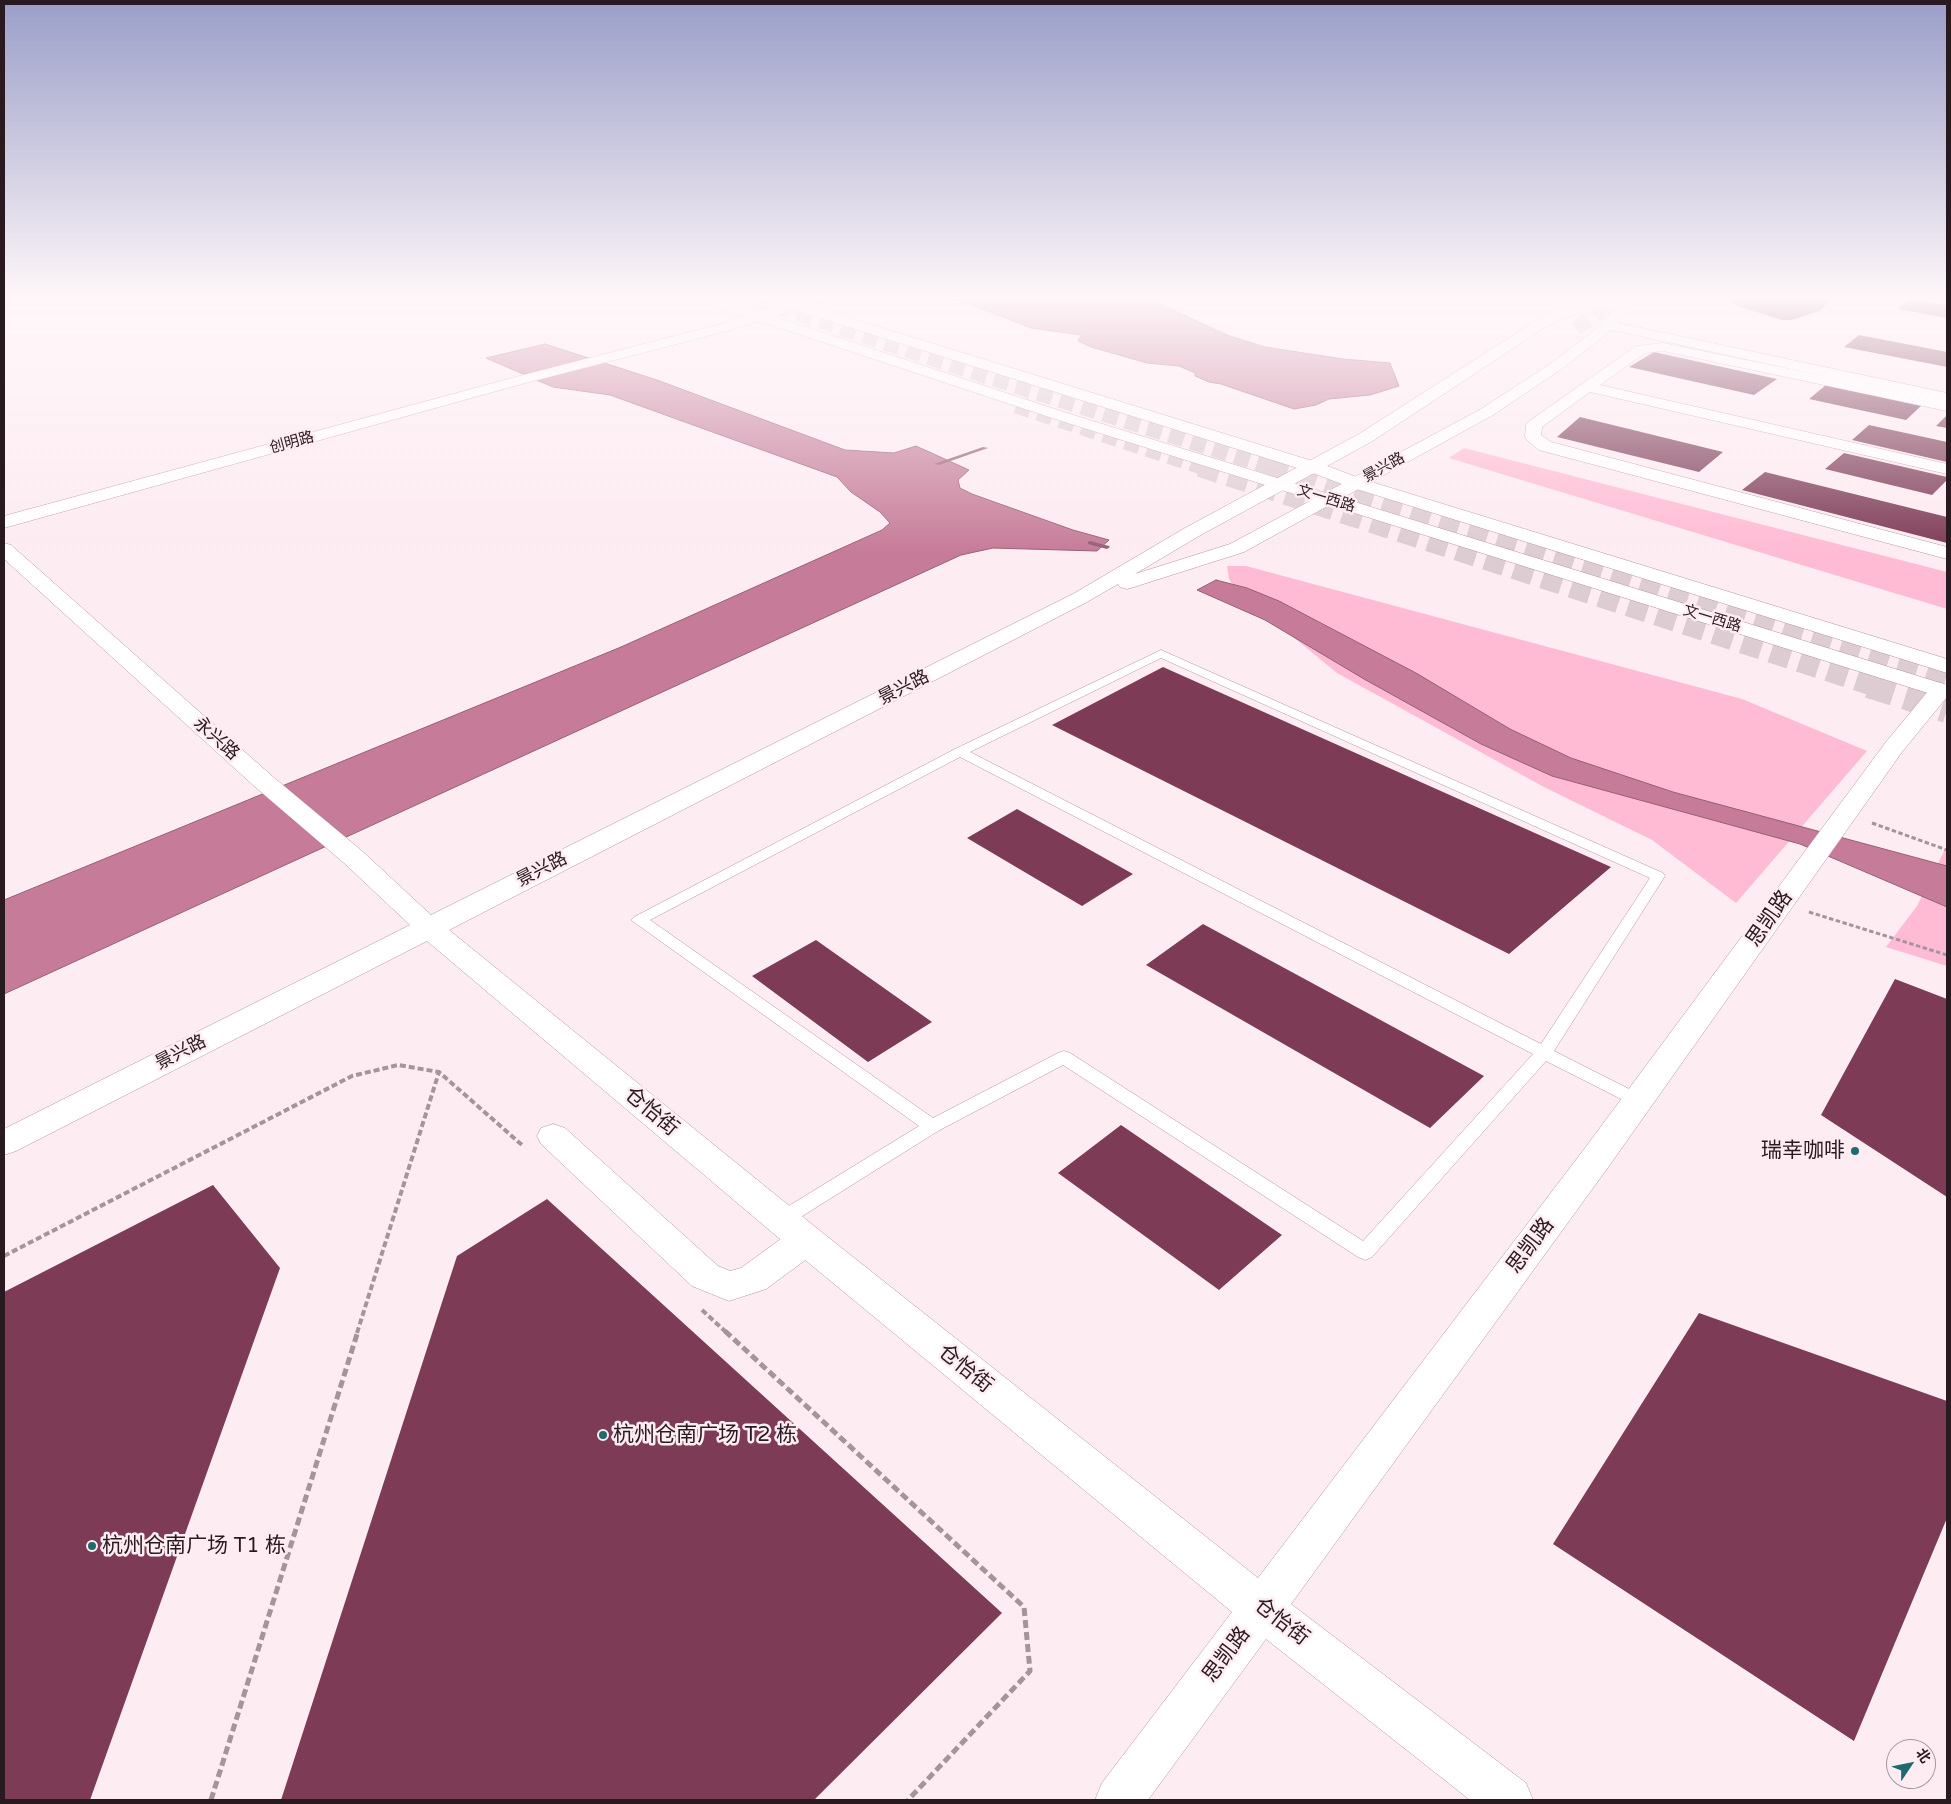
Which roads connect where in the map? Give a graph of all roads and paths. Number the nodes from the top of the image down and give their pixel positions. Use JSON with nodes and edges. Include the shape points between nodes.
{"nodes":[{"id":1,"x":497,"y":383,"type":"edge"},
{"id":2,"x":498,"y":383,"type":"edge"},
{"id":3,"x":961,"y":383,"type":"edge"},
{"id":4,"x":1047,"y":383,"type":"edge"},
{"id":5,"x":1449,"y":383,"type":"edge"},
{"id":6,"x":1472,"y":383,"type":"edge"},
{"id":7,"x":1531,"y":383,"type":"edge"},
{"id":8,"x":1592,"y":383,"type":"edge"},
{"id":9,"x":1837,"y":383,"type":"edge"},
{"id":10,"x":1878,"y":383,"type":"edge"},
{"id":11,"x":1588,"y":386,"type":"junction"},
{"id":12,"x":1489,"y":392,"type":"dead end"},
{"id":13,"x":1947,"y":398,"type":"edge"},
{"id":14,"x":1947,"y":406,"type":"edge"},
{"id":15,"x":1365,"y":438,"type":"junction"},
{"id":16,"x":1417,"y":450,"type":"junction"},
{"id":17,"x":1313,"y":466,"type":"junction"},
{"id":18,"x":1947,"y":469,"type":"edge"},
{"id":19,"x":1356,"y":483,"type":"junction"},
{"id":20,"x":1280,"y":484,"type":"junction"},
{"id":21,"x":1326,"y":499,"type":"junction"},
{"id":22,"x":4,"y":513,"type":"edge"},
{"id":23,"x":4,"y":522,"type":"edge"},
{"id":24,"x":4,"y":549,"type":"edge"},
{"id":25,"x":1947,"y":553,"type":"edge"},
{"id":26,"x":1080,"y":598,"type":"junction"},
{"id":27,"x":1947,"y":666,"type":"edge"},
{"id":28,"x":1944,"y":691,"type":"edge"},
{"id":29,"x":960,"y":752,"type":"junction"},
{"id":30,"x":1840,"y":822,"type":"junction"},
{"id":31,"x":1947,"y":850,"type":"edge"},
{"id":32,"x":1786,"y":896,"type":"junction"},
{"id":33,"x":429,"y":928,"type":"junction"},
{"id":34,"x":1947,"y":955,"type":"edge"},
{"id":35,"x":1544,"y":1053,"type":"junction"},
{"id":36,"x":440,"y":1072,"type":"junction"},
{"id":37,"x":1637,"y":1100,"type":"junction"},
{"id":38,"x":932,"y":1126,"type":"junction"},
{"id":39,"x":4,"y":1142,"type":"edge"},
{"id":40,"x":539,"y":1142,"type":"joint"},
{"id":41,"x":794,"y":1230,"type":"junction"},
{"id":42,"x":4,"y":1256,"type":"edge"},
{"id":43,"x":698,"y":1307,"type":"dead end"},
{"id":44,"x":1262,"y":1608,"type":"junction"},
{"id":45,"x":211,"y":1800,"type":"edge"},
{"id":46,"x":908,"y":1800,"type":"edge"},
{"id":47,"x":1119,"y":1800,"type":"edge"},
{"id":48,"x":1509,"y":1800,"type":"edge"}],
"edges":[{"from":1,"to":22,"type":"street","name":"创明路"},
{"from":2,"to":23,"type":"street","name":"创明路"},
{"from":3,"to":20,"type":"street","name":"文一西路"},
{"from":4,"to":17,"type":"street","name":"文一西路"},
{"from":5,"to":15,"type":"street","name":"景兴路"},
{"from":6,"to":15,"type":"street","via":[[1435,406]]},
{"from":7,"to":16,"type":"street","name":"景兴路","via":[[1488,412]]},
{"from":8,"to":11,"type":"street"},
{"from":9,"to":14,"type":"street"},
{"from":10,"to":13,"type":"street"},
{"from":11,"to":18,"type":"street"},
{"from":11,"to":25,"type":"street","via":[[1534,425],[1533,436],[1545,446]]},
{"from":12,"to":16,"type":"street"},
{"from":15,"to":17,"type":"street","name":"景兴路"},
{"from":16,"to":19,"type":"street","name":"景兴路"},
{"from":17,"to":19,"type":"street","name":"文一西路"},
{"from":17,"to":20,"type":"street","name":"景兴路"},
{"from":19,"to":21,"type":"street","name":"景兴路"},
{"from":19,"to":27,"type":"street","name":"文一西路"},
{"from":20,"to":21,"type":"street","name":"文一西路"},
{"from":20,"to":26,"type":"street","name":"景兴路"},
{"from":21,"to":26,"type":"street","name":"景兴路","via":[[1236,548]]},
{"from":21,"to":28,"type":"street","name":"文一西路"},
{"from":24,"to":33,"type":"street","name":"永兴路"},
{"from":26,"to":33,"type":"street","name":"景兴路"},
{"from":28,"to":30,"type":"street","name":"思凯路","via":[[1894,747]]},
{"from":29,"to":35,"type":"lane"},
{"from":29,"to":35,"type":"lane","via":[[1161,654],[1658,876]]},
{"from":29,"to":38,"type":"lane","via":[[639,920]]},
{"from":30,"to":31,"type":"path"},
{"from":30,"to":32,"type":"street","name":"思凯路"},
{"from":32,"to":34,"type":"path"},
{"from":32,"to":37,"type":"street","name":"思凯路"},
{"from":33,"to":39,"type":"street","name":"景兴路"},
{"from":33,"to":41,"type":"street","name":"仓怡街"},
{"from":35,"to":37,"type":"lane"},
{"from":35,"to":38,"type":"lane","via":[[1364,1252],[1064,1057]]},
{"from":36,"to":40,"type":"path"},
{"from":36,"to":42,"type":"path","via":[[398,1065],[352,1076]]},
{"from":36,"to":45,"type":"path"},
{"from":37,"to":44,"type":"street","name":"思凯路"},
{"from":38,"to":41,"type":"lane"},
{"from":40,"to":41,"type":"street","via":[[705,1276],[729,1286],[753,1279]]},
{"from":41,"to":44,"type":"street","name":"仓怡街"},
{"from":43,"to":46,"type":"path","via":[[1024,1608],[1030,1671]]},
{"from":44,"to":47,"type":"street","name":"思凯路"},
{"from":44,"to":48,"type":"street","name":"仓怡街"}]}
